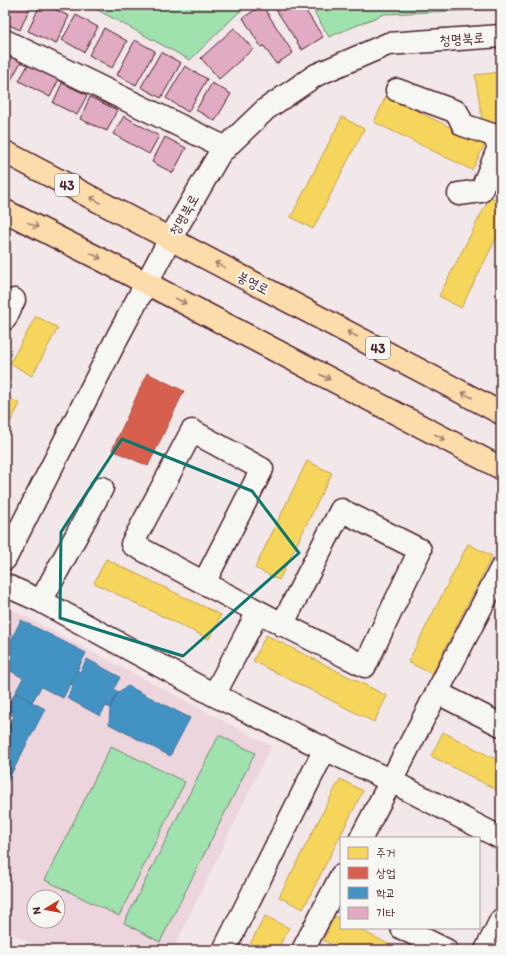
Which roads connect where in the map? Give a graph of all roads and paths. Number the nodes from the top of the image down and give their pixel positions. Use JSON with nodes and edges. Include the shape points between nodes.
{"nodes":[{"id":1,"x":501,"y":36,"type":"edge"},
{"id":2,"x":5,"y":41,"type":"edge"},
{"id":3,"x":397,"y":90,"type":"dead end"},
{"id":4,"x":500,"y":146,"type":"edge"},
{"id":5,"x":226,"y":148,"type":"junction"},
{"id":6,"x":5,"y":152,"type":"edge"},
{"id":7,"x":459,"y":194,"type":"dead end"},
{"id":8,"x":5,"y":211,"type":"edge"},
{"id":9,"x":170,"y":239,"type":"junction"},
{"id":10,"x":146,"y":284,"type":"junction"},
{"id":11,"x":501,"y":413,"type":"edge"},
{"id":12,"x":501,"y":468,"type":"edge"},
{"id":13,"x":102,"y":488,"type":"dead end"},
{"id":14,"x":5,"y":559,"type":"edge"},
{"id":15,"x":501,"y":569,"type":"edge"},
{"id":16,"x":204,"y":583,"type":"junction"},
{"id":17,"x":5,"y":585,"type":"edge"},
{"id":18,"x":40,"y":601,"type":"junction"},
{"id":19,"x":258,"y":612,"type":"junction"},
{"id":20,"x":282,"y":625,"type":"junction"},
{"id":21,"x":438,"y":693,"type":"junction"},
{"id":22,"x":214,"y":695,"type":"junction"},
{"id":23,"x":501,"y":725,"type":"edge"},
{"id":24,"x":325,"y":749,"type":"junction"},
{"id":25,"x":391,"y":781,"type":"junction"},
{"id":26,"x":362,"y":837,"type":"edge"},
{"id":27,"x":501,"y":838,"type":"edge"},
{"id":28,"x":338,"y":889,"type":"edge"},
{"id":29,"x":501,"y":920,"type":"edge"},
{"id":30,"x":404,"y":929,"type":"edge"},
{"id":31,"x":224,"y":950,"type":"edge"},
{"id":32,"x":303,"y":950,"type":"edge"},
{"id":33,"x":446,"y":950,"type":"edge"},
{"id":34,"x":486,"y":950,"type":"edge"}],
"edges":[{"from":1,"to":5,"type":"street","name":"청명북로","via":[[388,44],[316,75],[266,109]]},
{"from":2,"to":5,"type":"street"},
{"from":3,"to":4,"type":"street","via":[[457,112],[463,125],[494,135]]},
{"from":4,"to":7,"type":"street","via":[[481,191]]},
{"from":5,"to":9,"type":"street","name":"청명북로","via":[[220,153]]},
{"from":9,"to":6,"type":"main road","name":"봉영로","number":"43","one_way":true},
{"from":8,"to":10,"type":"main road","one_way":true},
{"from":9,"to":10,"type":"street","name":"청명북로"},
{"from":11,"to":9,"type":"main road","name":"봉영로","number":"43","one_way":true},
{"from":10,"to":12,"type":"main road","one_way":true},
{"from":10,"to":14,"type":"street","name":"청명북로"},
{"from":13,"to":18,"type":"street"},
{"from":15,"to":21,"type":"street"},
{"from":16,"to":16,"type":"street","via":[[132,544],[192,431],[262,469]]},
{"from":16,"to":19,"type":"street"},
{"from":17,"to":18,"type":"street"},
{"from":18,"to":22,"type":"street"},
{"from":19,"to":20,"type":"street"},
{"from":19,"to":22,"type":"street"},
{"from":20,"to":20,"type":"street","via":[[365,666],[420,550],[341,510]]},
{"from":21,"to":23,"type":"street"},
{"from":21,"to":25,"type":"street"},
{"from":22,"to":24,"type":"street"},
{"from":24,"to":25,"type":"street"},
{"from":24,"to":31,"type":"street"},
{"from":25,"to":26,"type":"street"},
{"from":25,"to":27,"type":"street"},
{"from":28,"to":32,"type":"street"},
{"from":29,"to":34,"type":"street"},
{"from":30,"to":33,"type":"street"}]}
